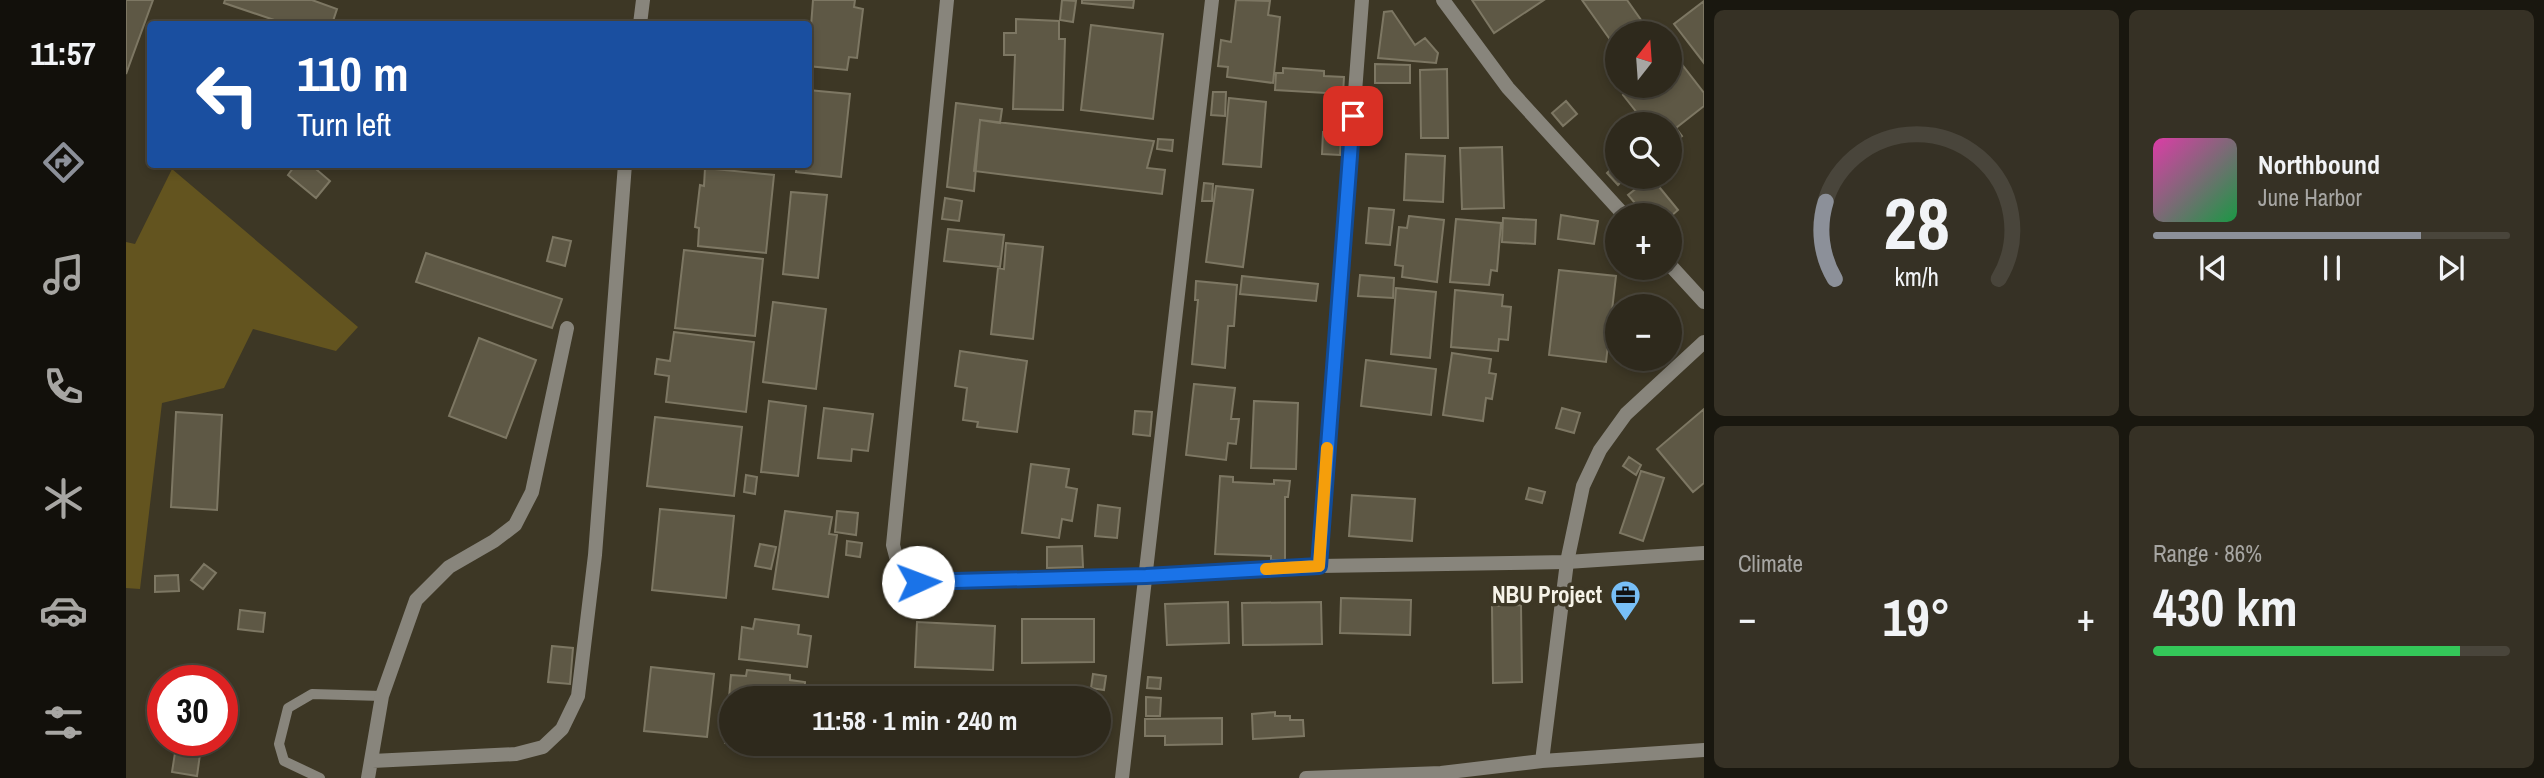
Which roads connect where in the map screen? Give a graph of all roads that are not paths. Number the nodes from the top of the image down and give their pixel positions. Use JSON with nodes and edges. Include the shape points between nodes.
{"nodes":[{"id":1,"x":643,"y":0,"type":"edge"},
{"id":2,"x":947,"y":0,"type":"edge"},
{"id":3,"x":1212,"y":0,"type":"edge"},
{"id":4,"x":1363,"y":0,"type":"edge"},
{"id":5,"x":1443,"y":0,"type":"edge"},
{"id":6,"x":640,"y":21,"type":"edge"},
{"id":7,"x":625,"y":168,"type":"edge"},
{"id":8,"x":1613,"y":203,"type":"edge"},
{"id":9,"x":1682,"y":278,"type":"edge"},
{"id":10,"x":1704,"y":302,"type":"edge"},
{"id":11,"x":567,"y":328,"type":"dead end"},
{"id":12,"x":1704,"y":342,"type":"edge"},
{"id":13,"x":1704,"y":554,"type":"edge"},
{"id":14,"x":1567,"y":562,"type":"junction"},
{"id":15,"x":1319,"y":566,"type":"junction"},
{"id":16,"x":1146,"y":576,"type":"junction"},
{"id":17,"x":382,"y":696,"type":"junction"},
{"id":18,"x":1704,"y":750,"type":"edge"},
{"id":19,"x":372,"y":761,"type":"junction"},
{"id":20,"x":1542,"y":761,"type":"junction"},
{"id":21,"x":1442,"y":776,"type":"edge"},
{"id":22,"x":320,"y":778,"type":"edge"},
{"id":23,"x":368,"y":778,"type":"edge"},
{"id":24,"x":1122,"y":778,"type":"edge"},
{"id":25,"x":1306,"y":778,"type":"edge"}],
"edges":[{"from":1,"to":6,"type":"street"},
{"from":2,"to":16,"type":"street","via":[[893,545],[899,568],[918,582]]},
{"from":3,"to":16,"type":"street"},
{"from":4,"to":15,"type":"street"},
{"from":5,"to":8,"type":"street","via":[[1508,88]]},
{"from":7,"to":19,"type":"street","via":[[595,555],[578,696],[562,729],[543,747],[516,754]]},
{"from":9,"to":10,"type":"street"},
{"from":11,"to":17,"type":"street","via":[[532,492],[515,525],[449,567],[415,600]]},
{"from":12,"to":14,"type":"street","via":[[1626,414],[1600,450],[1583,486]]},
{"from":13,"to":14,"type":"street"},
{"from":14,"to":15,"type":"street"},
{"from":14,"to":20,"type":"street"},
{"from":15,"to":16,"type":"street"},
{"from":16,"to":24,"type":"street"},
{"from":17,"to":19,"type":"street"},
{"from":17,"to":22,"type":"lane","via":[[312,694],[288,708],[279,744],[284,761]]},
{"from":18,"to":20,"type":"street"},
{"from":19,"to":23,"type":"street"},
{"from":20,"to":21,"type":"street"},
{"from":21,"to":25,"type":"street"}]}
